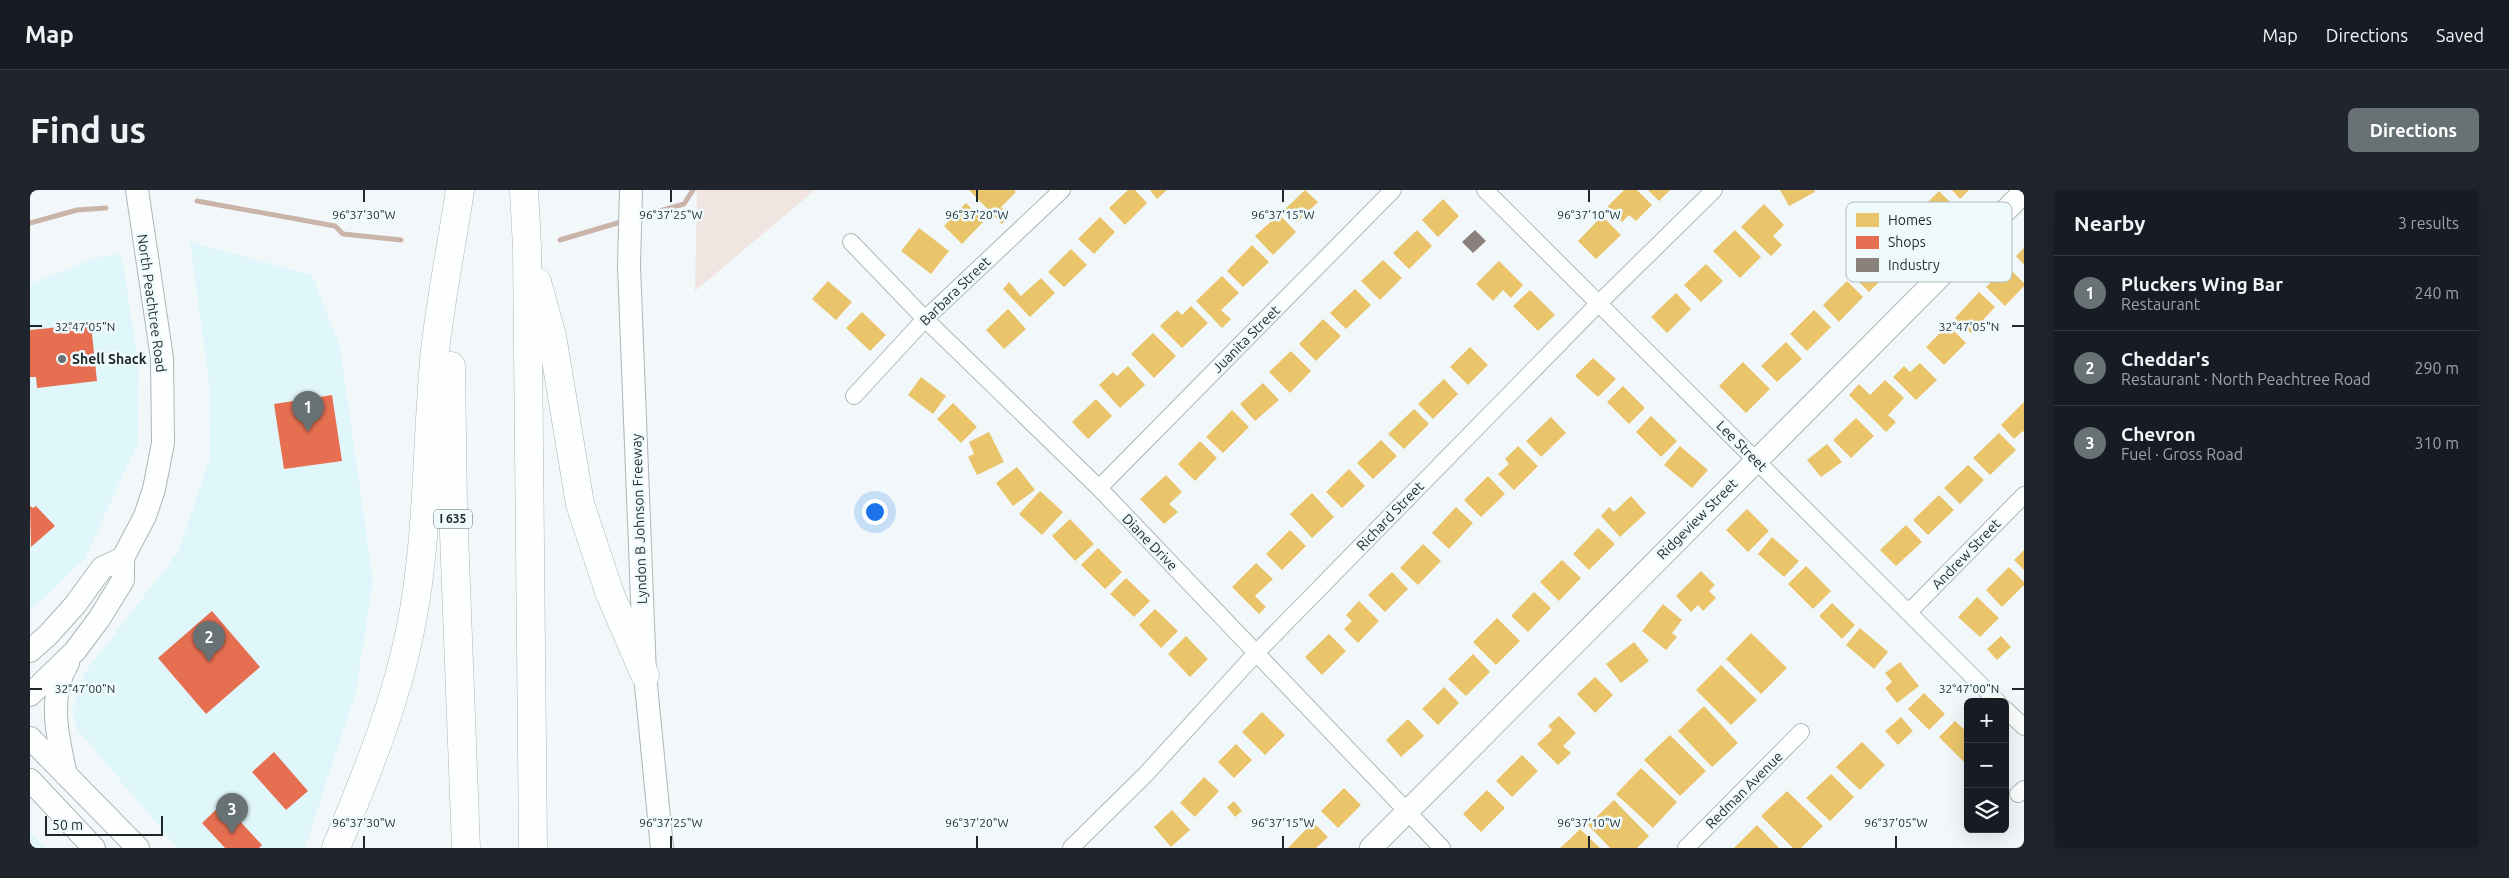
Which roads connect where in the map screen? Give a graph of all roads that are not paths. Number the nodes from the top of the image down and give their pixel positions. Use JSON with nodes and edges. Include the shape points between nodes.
{"nodes":[{"id":1,"x":137,"y":190,"type":"edge"},
{"id":2,"x":460,"y":190,"type":"edge"},
{"id":3,"x":524,"y":190,"type":"edge"},
{"id":4,"x":631,"y":190,"type":"edge"},
{"id":5,"x":1062,"y":190,"type":"edge"},
{"id":6,"x":1393,"y":190,"type":"edge"},
{"id":7,"x":1485,"y":190,"type":"edge"},
{"id":8,"x":1714,"y":190,"type":"edge"},
{"id":9,"x":2024,"y":192,"type":"edge"},
{"id":10,"x":2012,"y":204,"type":"edge"},
{"id":11,"x":851,"y":242,"type":"dead end"},
{"id":12,"x":527,"y":247,"type":"junction"},
{"id":13,"x":1934,"y":282,"type":"edge"},
{"id":14,"x":1599,"y":303,"type":"junction"},
{"id":15,"x":925,"y":319,"type":"junction"},
{"id":16,"x":854,"y":396,"type":"dead end"},
{"id":17,"x":1756,"y":460,"type":"junction"},
{"id":18,"x":1099,"y":488,"type":"junction"},
{"id":19,"x":2024,"y":495,"type":"edge"},
{"id":20,"x":123,"y":558,"type":"junction"},
{"id":21,"x":1909,"y":612,"type":"junction"},
{"id":22,"x":30,"y":651,"type":"edge"},
{"id":23,"x":75,"y":651,"type":"junction"},
{"id":24,"x":1257,"y":652,"type":"junction"},
{"id":25,"x":644,"y":675,"type":"junction"},
{"id":26,"x":30,"y":695,"type":"edge"},
{"id":27,"x":1994,"y":698,"type":"edge"},
{"id":28,"x":2009,"y":713,"type":"edge"},
{"id":29,"x":2024,"y":727,"type":"edge"},
{"id":30,"x":1801,"y":732,"type":"dead end"},
{"id":31,"x":30,"y":738,"type":"edge"},
{"id":32,"x":66,"y":774,"type":"junction"},
{"id":33,"x":30,"y":780,"type":"edge"},
{"id":34,"x":1407,"y":812,"type":"junction"},
{"id":35,"x":94,"y":848,"type":"edge"},
{"id":36,"x":138,"y":848,"type":"edge"},
{"id":37,"x":336,"y":848,"type":"edge"},
{"id":38,"x":466,"y":848,"type":"edge"},
{"id":39,"x":533,"y":848,"type":"edge"},
{"id":40,"x":662,"y":848,"type":"edge"},
{"id":41,"x":1071,"y":848,"type":"edge"},
{"id":42,"x":1371,"y":848,"type":"edge"},
{"id":43,"x":1442,"y":848,"type":"edge"},
{"id":44,"x":1686,"y":848,"type":"edge"}],
"edges":[{"from":1,"to":20,"type":"street","name":"North Peachtree Road","via":[[162,358],[164,419],[163,444],[154,489]]},
{"from":2,"to":37,"type":"highway","via":[[436,350],[421,554],[411,625],[397,686],[376,753]]},
{"from":2,"to":38,"type":"highway","number":"I 635","via":[[450,356]]},
{"from":3,"to":12,"type":"highway"},
{"from":4,"to":25,"type":"street","name":"Lyndon B Johnson Freeway","via":[[629,266]]},
{"from":5,"to":15,"type":"street","name":"Barbara Street"},
{"from":6,"to":18,"type":"street","name":"Juanita Street"},
{"from":7,"to":14,"type":"street","name":"Lee Street"},
{"from":8,"to":14,"type":"street","name":"Richard Street"},
{"from":9,"to":10,"type":"street","name":"Ridgeview Street"},
{"from":11,"to":15,"type":"street","name":"Diane Drive"},
{"from":12,"to":25,"type":"highway","via":[[552,336],[580,504],[610,594]]},
{"from":12,"to":39,"type":"highway"},
{"from":13,"to":17,"type":"street","name":"Ridgeview Street"},
{"from":14,"to":17,"type":"street","name":"Lee Street"},
{"from":14,"to":24,"type":"street","name":"Richard Street"},
{"from":15,"to":16,"type":"street","name":"Barbara Street"},
{"from":15,"to":18,"type":"street","name":"Diane Drive"},
{"from":17,"to":21,"type":"street","name":"Lee Street"},
{"from":17,"to":34,"type":"street","name":"Ridgeview Street"},
{"from":18,"to":24,"type":"street","name":"Diane Drive"},
{"from":19,"to":21,"type":"street","name":"Andrew Street"},
{"from":20,"to":22,"type":"street","via":[[102,568],[75,605]]},
{"from":20,"to":23,"type":"street","name":"North Peachtree Road","via":[[123,580]]},
{"from":21,"to":27,"type":"street","name":"Lee Street"},
{"from":23,"to":26,"type":"street","name":"North Peachtree Road"},
{"from":23,"to":32,"type":"street","via":[[63,670],[58,691],[56,728]]},
{"from":24,"to":34,"type":"street","name":"Diane Drive"},
{"from":24,"to":41,"type":"street","name":"Richard Street","via":[[1146,774]]},
{"from":25,"to":40,"type":"street","name":"Lyndon B Johnson Freeway"},
{"from":28,"to":29,"type":"street"},
{"from":30,"to":44,"type":"street","name":"Redman Avenue"},
{"from":31,"to":32,"type":"street"},
{"from":32,"to":36,"type":"street"},
{"from":33,"to":35,"type":"street"},
{"from":34,"to":42,"type":"street","name":"Ridgeview Street"},
{"from":34,"to":43,"type":"street","name":"Diane Drive"}]}
